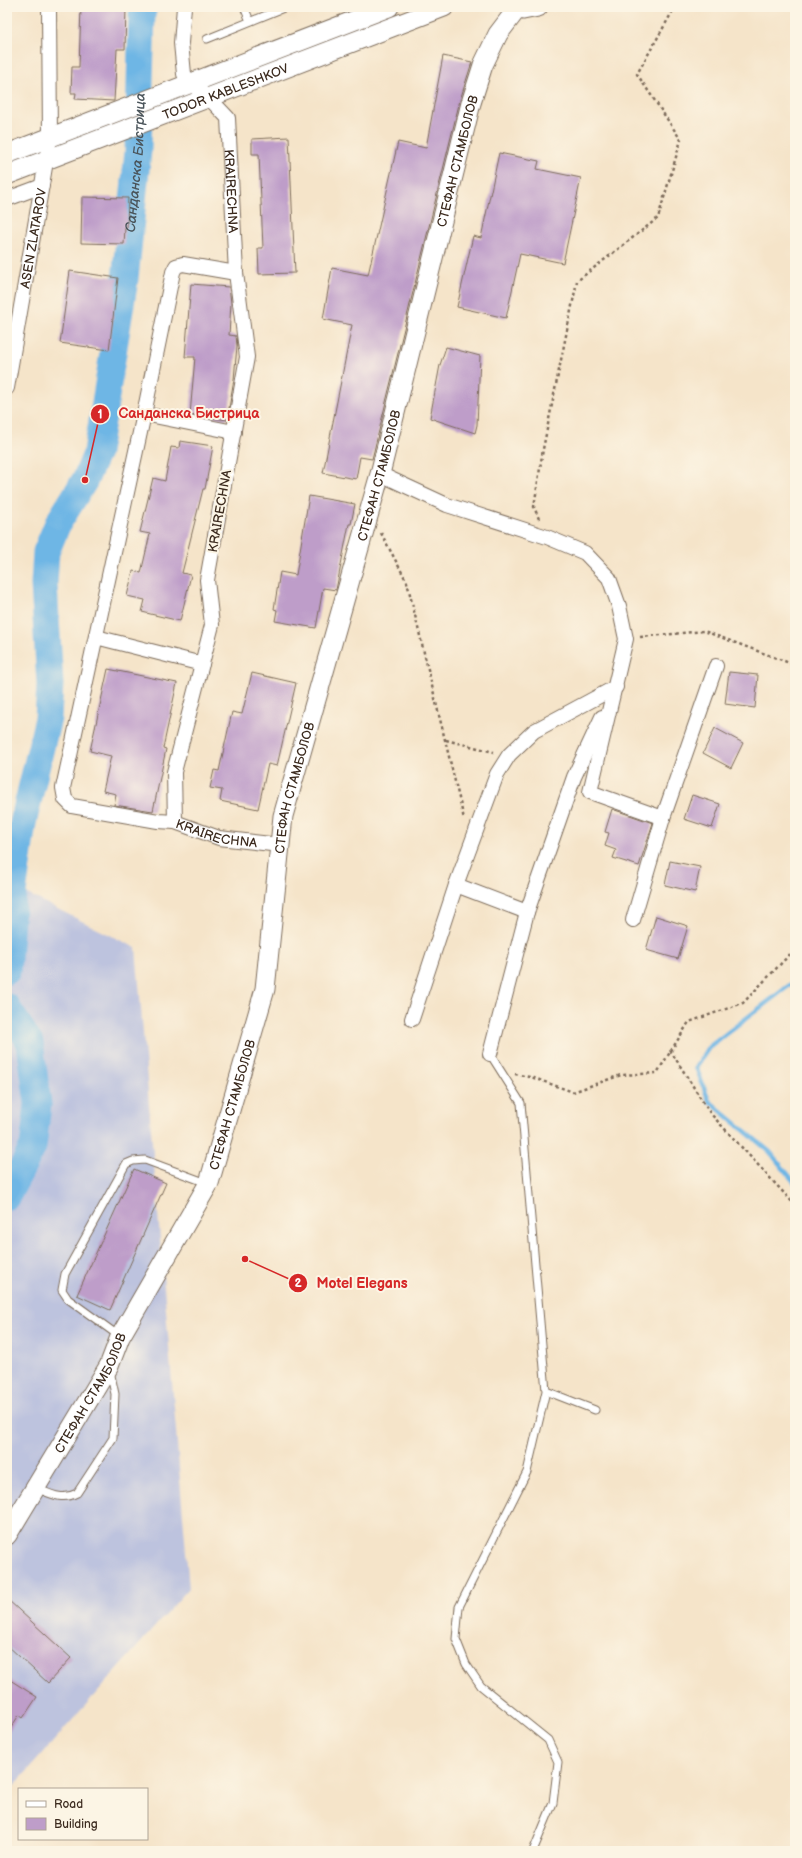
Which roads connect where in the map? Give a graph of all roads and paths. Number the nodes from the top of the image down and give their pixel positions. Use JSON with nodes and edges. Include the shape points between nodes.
{"nodes":[{"id":1,"x":49,"y":7,"type":"edge"},
{"id":2,"x":184,"y":7,"type":"edge"},
{"id":3,"x":244,"y":7,"type":"edge"},
{"id":4,"x":286,"y":7,"type":"edge"},
{"id":5,"x":389,"y":7,"type":"edge"},
{"id":6,"x":444,"y":7,"type":"edge"},
{"id":7,"x":538,"y":7,"type":"edge"},
{"id":8,"x":675,"y":7,"type":"edge"},
{"id":9,"x":515,"y":8,"type":"edge"},
{"id":10,"x":250,"y":21,"type":"junction"},
{"id":11,"x":365,"y":22,"type":"edge"},
{"id":12,"x":207,"y":39,"type":"dead end"},
{"id":13,"x":191,"y":84,"type":"junction"},
{"id":14,"x":209,"y":98,"type":"junction"},
{"id":15,"x":50,"y":138,"type":"junction"},
{"id":16,"x":7,"y":154,"type":"edge"},
{"id":17,"x":46,"y":160,"type":"junction"},
{"id":18,"x":7,"y":175,"type":"edge"},
{"id":19,"x":42,"y":186,"type":"junction"},
{"id":20,"x":7,"y":199,"type":"edge"},
{"id":21,"x":236,"y":273,"type":"junction"},
{"id":22,"x":7,"y":388,"type":"edge"},
{"id":23,"x":144,"y":414,"type":"junction"},
{"id":24,"x":234,"y":432,"type":"junction"},
{"id":25,"x":380,"y":474,"type":"junction"},
{"id":26,"x":370,"y":512,"type":"junction"},
{"id":27,"x":547,"y":537,"type":"junction"},
{"id":28,"x":96,"y":637,"type":"junction"},
{"id":29,"x":626,"y":639,"type":"junction"},
{"id":30,"x":202,"y":664,"type":"junction"},
{"id":31,"x":795,"y":665,"type":"edge"},
{"id":32,"x":716,"y":666,"type":"dead end"},
{"id":33,"x":616,"y":687,"type":"junction"},
{"id":34,"x":446,"y":740,"type":"junction"},
{"id":35,"x":509,"y":755,"type":"junction"},
{"id":36,"x":663,"y":818,"type":"junction"},
{"id":37,"x":176,"y":822,"type":"junction"},
{"id":38,"x":280,"y":845,"type":"junction"},
{"id":39,"x":470,"y":846,"type":"junction"},
{"id":40,"x":456,"y":885,"type":"junction"},
{"id":41,"x":527,"y":912,"type":"junction"},
{"id":42,"x":633,"y":920,"type":"dead end"},
{"id":43,"x":795,"y":949,"type":"edge"},
{"id":44,"x":412,"y":1019,"type":"dead end"},
{"id":45,"x":670,"y":1050,"type":"junction"},
{"id":46,"x":490,"y":1054,"type":"joint"},
{"id":47,"x":501,"y":1071,"type":"junction"},
{"id":48,"x":210,"y":1183,"type":"junction"},
{"id":49,"x":795,"y":1205,"type":"edge"},
{"id":50,"x":120,"y":1337,"type":"junction"},
{"id":51,"x":108,"y":1366,"type":"junction"},
{"id":52,"x":546,"y":1391,"type":"junction"},
{"id":53,"x":595,"y":1410,"type":"dead end"},
{"id":54,"x":35,"y":1488,"type":"junction"},
{"id":55,"x":7,"y":1535,"type":"edge"},
{"id":56,"x":533,"y":1851,"type":"edge"}],
"edges":[{"from":1,"to":15,"type":"street","name":"ASEN ZLATAROV"},
{"from":2,"to":13,"type":"street","via":[[181,43],[184,74]]},
{"from":3,"to":10,"type":"lane"},
{"from":4,"to":10,"type":"lane"},
{"from":5,"to":11,"type":"street","name":"TODOR KABLESHKOV"},
{"from":6,"to":11,"type":"street","name":"TODOR KABLESHKOV"},
{"from":7,"to":9,"type":"street","via":[[523,10]]},
{"from":8,"to":27,"type":"path","via":[[637,74],[681,140],[658,218],[577,281],[534,507]]},
{"from":9,"to":25,"type":"street","name":"СТЕФАН СТАМБОЛОВ","via":[[483,65],[471,103]]},
{"from":10,"to":12,"type":"lane"},
{"from":11,"to":13,"type":"street","name":"TODOR KABLESHKOV"},
{"from":11,"to":14,"type":"street","name":"TODOR KABLESHKOV"},
{"from":13,"to":14,"type":"street","name":"KRAIRECHNA"},
{"from":13,"to":15,"type":"street","name":"TODOR KABLESHKOV"},
{"from":14,"to":17,"type":"street","name":"TODOR KABLESHKOV"},
{"from":14,"to":21,"type":"street","name":"KRAIRECHNA","via":[[228,118]]},
{"from":15,"to":16,"type":"street","name":"TODOR KABLESHKOV"},
{"from":15,"to":17,"type":"street","name":"ASEN ZLATAROV"},
{"from":17,"to":18,"type":"street","name":"TODOR KABLESHKOV"},
{"from":17,"to":19,"type":"street","name":"ASEN ZLATAROV"},
{"from":19,"to":20,"type":"street"},
{"from":19,"to":22,"type":"street","name":"ASEN ZLATAROV"},
{"from":21,"to":23,"type":"street","via":[[183,264],[176,266]]},
{"from":21,"to":24,"type":"street","name":"KRAIRECHNA","via":[[247,357]]},
{"from":23,"to":24,"type":"street"},
{"from":23,"to":28,"type":"street"},
{"from":24,"to":30,"type":"street","name":"KRAIRECHNA","via":[[207,580],[212,625]]},
{"from":25,"to":26,"type":"street","name":"СТЕФАН СТАМБОЛОВ"},
{"from":25,"to":27,"type":"street","via":[[447,505]]},
{"from":26,"to":34,"type":"path","via":[[407,582]]},
{"from":26,"to":38,"type":"street","name":"СТЕФАН СТАМБОЛОВ","via":[[283,816]]},
{"from":27,"to":29,"type":"street","via":[[585,553],[609,578],[619,606]]},
{"from":28,"to":30,"type":"street"},
{"from":28,"to":37,"type":"street","via":[[63,788],[65,799],[72,806]]},
{"from":29,"to":31,"type":"path","via":[[704,630]]},
{"from":29,"to":33,"type":"street"},
{"from":30,"to":37,"type":"street","name":"KRAIRECHNA","via":[[174,772]]},
{"from":32,"to":36,"type":"street"},
{"from":33,"to":35,"type":"street","via":[[534,731]]},
{"from":33,"to":36,"type":"street","via":[[590,792]]},
{"from":33,"to":41,"type":"street","via":[[574,777]]},
{"from":34,"to":35,"type":"path"},
{"from":34,"to":39,"type":"path"},
{"from":35,"to":39,"type":"street","via":[[496,774]]},
{"from":36,"to":42,"type":"street"},
{"from":37,"to":38,"type":"street","name":"KRAIRECHNA","via":[[219,838]]},
{"from":38,"to":48,"type":"street","name":"СТЕФАН СТАМБОЛОВ","via":[[265,989]]},
{"from":39,"to":40,"type":"street"},
{"from":40,"to":41,"type":"street"},
{"from":40,"to":44,"type":"street"},
{"from":41,"to":46,"type":"street"},
{"from":43,"to":45,"type":"path","via":[[743,1003],[689,1022]]},
{"from":45,"to":47,"type":"path","via":[[657,1073],[621,1075],[573,1092],[534,1078]]},
{"from":45,"to":49,"type":"path","via":[[710,1113]]},
{"from":46,"to":47,"type":"lane"},
{"from":47,"to":52,"type":"lane","via":[[521,1103]]},
{"from":48,"to":50,"type":"street","name":"СТЕФАН СТАМБОЛОВ"},
{"from":48,"to":50,"type":"lane","via":[[145,1160],[126,1164],[66,1274],[62,1290],[68,1299]]},
{"from":50,"to":51,"type":"street","name":"СТЕФАН СТАМБОЛОВ"},
{"from":51,"to":54,"type":"street","name":"СТЕФАН СТАМБОЛОВ"},
{"from":51,"to":54,"type":"lane","via":[[115,1394],[113,1438],[77,1493],[69,1497],[57,1497]]},
{"from":52,"to":53,"type":"lane"},
{"from":52,"to":56,"type":"lane","via":[[527,1472],[459,1606],[456,1639],[466,1664],[481,1686],[548,1740],[558,1762],[553,1803]]},
{"from":54,"to":55,"type":"street","name":"СТЕФАН СТАМБОЛОВ"}]}
